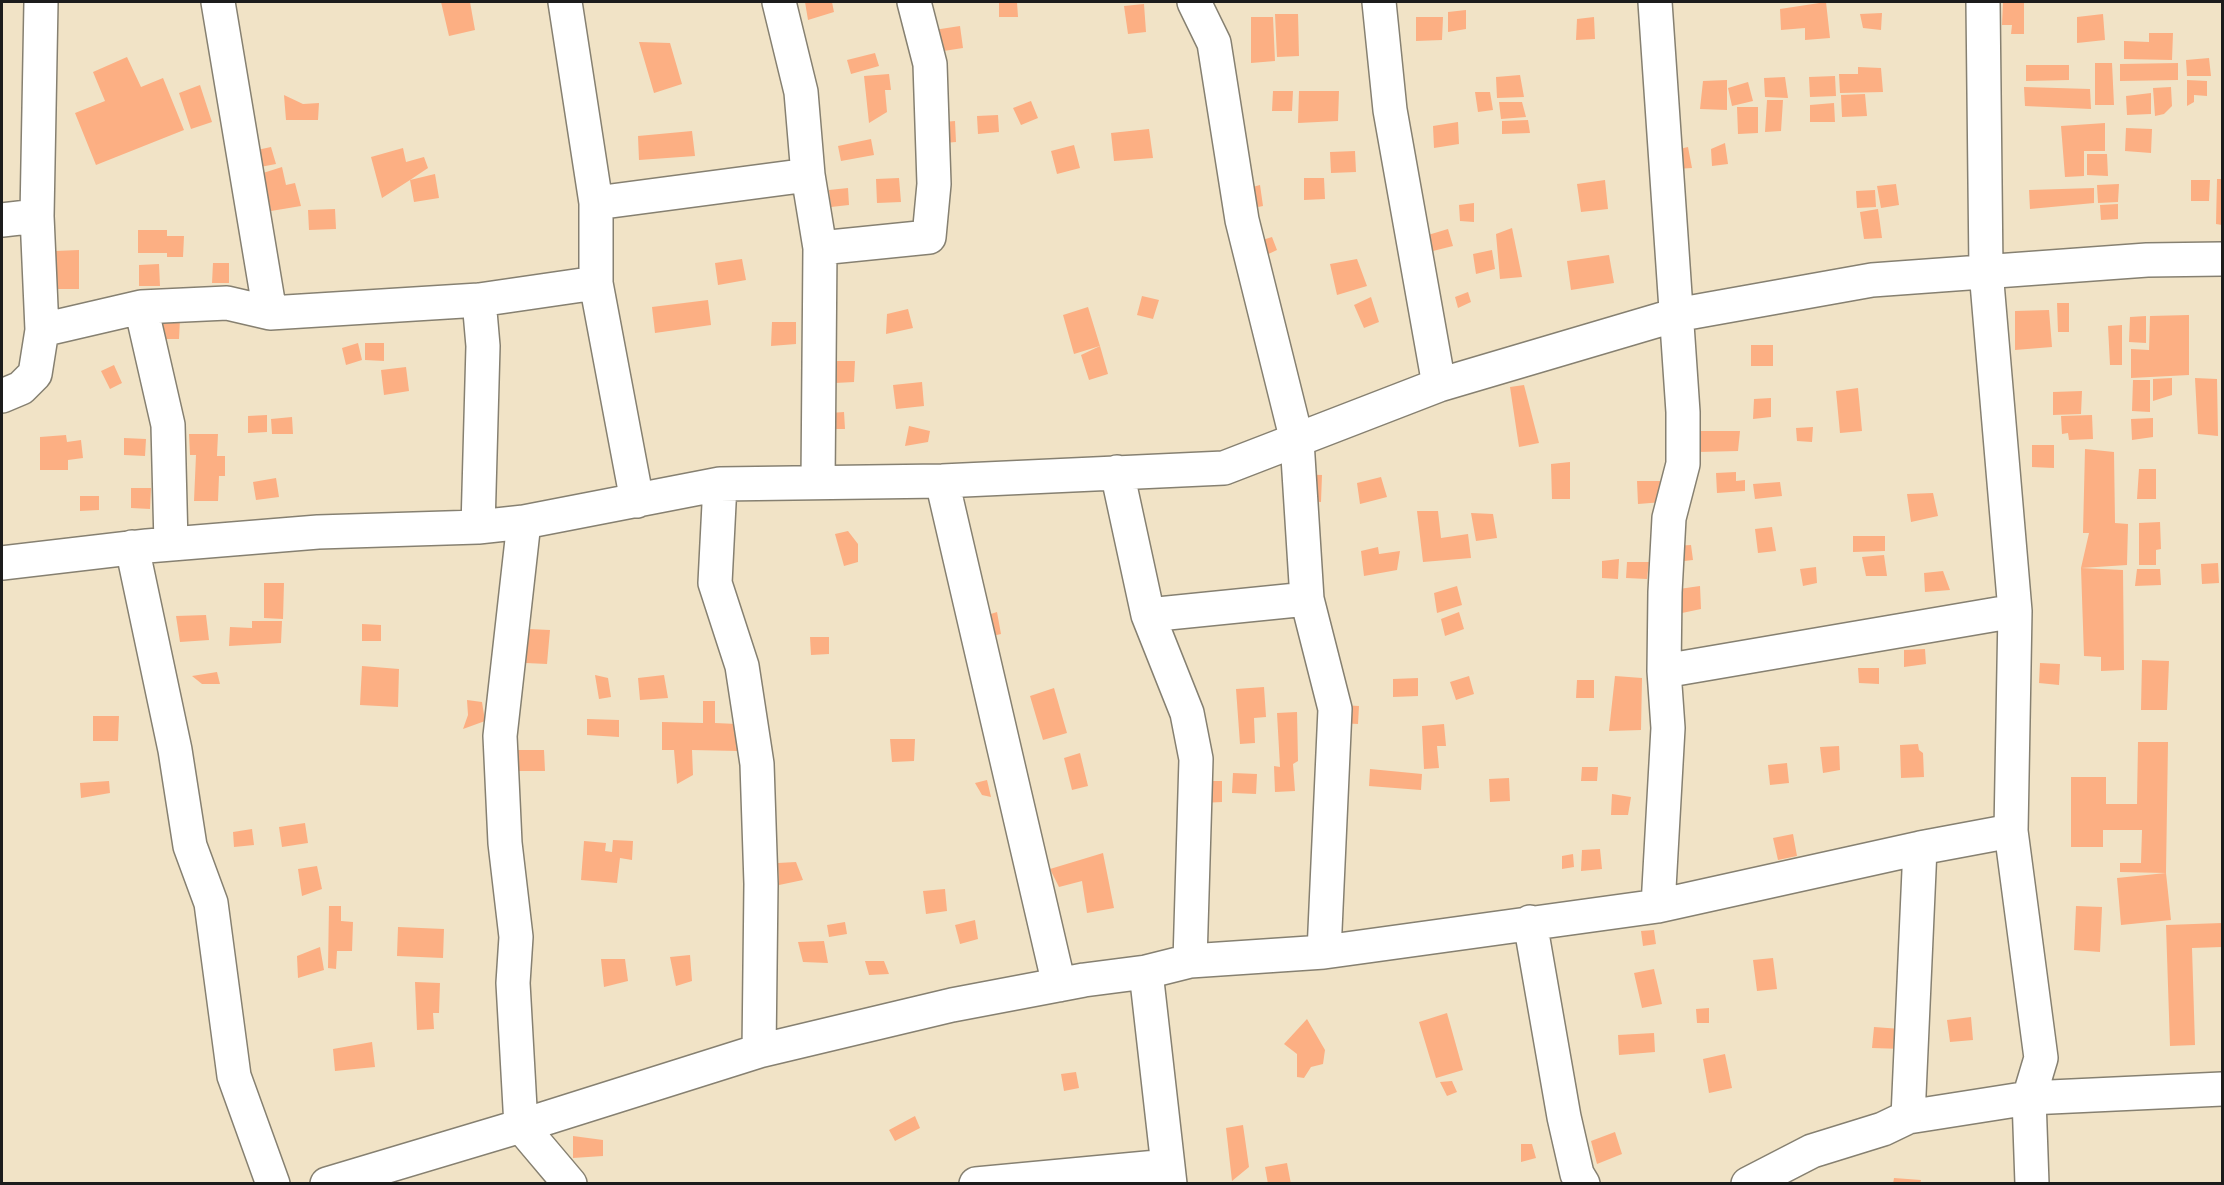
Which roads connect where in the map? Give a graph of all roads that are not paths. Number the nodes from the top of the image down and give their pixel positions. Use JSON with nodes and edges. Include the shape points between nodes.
{"nodes":[{"id":1,"x":41,"y":2,"type":"edge"},
{"id":2,"x":218,"y":2,"type":"edge"},
{"id":3,"x":565,"y":2,"type":"edge"},
{"id":4,"x":779,"y":2,"type":"edge"},
{"id":5,"x":914,"y":2,"type":"edge"},
{"id":6,"x":1194,"y":2,"type":"edge"},
{"id":7,"x":1379,"y":2,"type":"edge"},
{"id":8,"x":1655,"y":2,"type":"edge"},
{"id":9,"x":1983,"y":2,"type":"edge"},
{"id":10,"x":808,"y":175,"type":"junction"},
{"id":11,"x":597,"y":203,"type":"junction"},
{"id":12,"x":37,"y":216,"type":"junction"},
{"id":13,"x":2,"y":220,"type":"edge"},
{"id":14,"x":820,"y":248,"type":"junction"},
{"id":15,"x":2223,"y":259,"type":"edge"},
{"id":16,"x":1986,"y":271,"type":"junction"},
{"id":17,"x":596,"y":283,"type":"junction"},
{"id":18,"x":479,"y":300,"type":"junction"},
{"id":19,"x":141,"y":307,"type":"junction"},
{"id":20,"x":270,"y":313,"type":"junction"},
{"id":21,"x":1676,"y":315,"type":"junction"},
{"id":22,"x":42,"y":330,"type":"junction"},
{"id":23,"x":1439,"y":385,"type":"junction"},
{"id":24,"x":2,"y":396,"type":"edge"},
{"id":25,"x":1297,"y":441,"type":"junction"},
{"id":26,"x":1117,"y":472,"type":"junction"},
{"id":27,"x":942,"y":481,"type":"junction"},
{"id":28,"x":818,"y":483,"type":"junction"},
{"id":29,"x":720,"y":484,"type":"junction"},
{"id":30,"x":637,"y":501,"type":"junction"},
{"id":31,"x":524,"y":522,"type":"junction"},
{"id":32,"x":478,"y":527,"type":"junction"},
{"id":33,"x":171,"y":544,"type":"junction"},
{"id":34,"x":132,"y":548,"type":"junction"},
{"id":35,"x":2,"y":562,"type":"edge"},
{"id":36,"x":1307,"y":599,"type":"junction"},
{"id":37,"x":2015,"y":611,"type":"junction"},
{"id":38,"x":1148,"y":615,"type":"junction"},
{"id":39,"x":1664,"y":671,"type":"junction"},
{"id":40,"x":2011,"y":831,"type":"junction"},
{"id":41,"x":1920,"y":848,"type":"junction"},
{"id":42,"x":1658,"y":906,"type":"junction"},
{"id":43,"x":1530,"y":922,"type":"junction"},
{"id":44,"x":1324,"y":952,"type":"junction"},
{"id":45,"x":1190,"y":961,"type":"junction"},
{"id":46,"x":1146,"y":972,"type":"junction"},
{"id":47,"x":1059,"y":985,"type":"junction"},
{"id":48,"x":759,"y":1051,"type":"junction"},
{"id":49,"x":2223,"y":1089,"type":"edge"},
{"id":50,"x":2029,"y":1098,"type":"junction"},
{"id":51,"x":1908,"y":1117,"type":"junction"},
{"id":52,"x":521,"y":1126,"type":"junction"},
{"id":53,"x":1169,"y":1175,"type":"edge"},
{"id":54,"x":1571,"y":1180,"type":"edge"},
{"id":55,"x":273,"y":1184,"type":"edge"},
{"id":56,"x":327,"y":1184,"type":"edge"},
{"id":57,"x":570,"y":1184,"type":"edge"},
{"id":58,"x":976,"y":1184,"type":"edge"},
{"id":59,"x":1748,"y":1184,"type":"edge"},
{"id":60,"x":2031,"y":1184,"type":"edge"}],
"edges":[{"from":1,"to":12,"type":"street"},
{"from":2,"to":20,"type":"street"},
{"from":3,"to":11,"type":"street"},
{"from":4,"to":10,"type":"street","via":[[801,92]]},
{"from":5,"to":14,"type":"street","via":[[930,64],[934,184],[929,237]]},
{"from":6,"to":25,"type":"street","via":[[1214,43],[1242,220]]},
{"from":7,"to":23,"type":"street","via":[[1390,110]]},
{"from":8,"to":21,"type":"street"},
{"from":9,"to":16,"type":"street"},
{"from":10,"to":11,"type":"street"},
{"from":10,"to":14,"type":"street"},
{"from":11,"to":17,"type":"street"},
{"from":12,"to":13,"type":"street"},
{"from":12,"to":22,"type":"street"},
{"from":14,"to":28,"type":"street"},
{"from":15,"to":16,"type":"street"},
{"from":16,"to":21,"type":"street","via":[[1872,280]]},
{"from":16,"to":37,"type":"street"},
{"from":17,"to":18,"type":"street"},
{"from":17,"to":30,"type":"street"},
{"from":18,"to":20,"type":"street"},
{"from":18,"to":32,"type":"street","via":[[483,346]]},
{"from":19,"to":20,"type":"street","via":[[227,303]]},
{"from":19,"to":22,"type":"street"},
{"from":19,"to":33,"type":"street","via":[[168,425]]},
{"from":21,"to":23,"type":"street"},
{"from":21,"to":39,"type":"street","via":[[1683,464],[1670,518]]},
{"from":22,"to":24,"type":"street","via":[[35,374],[21,388]]},
{"from":23,"to":25,"type":"street"},
{"from":25,"to":26,"type":"street","via":[[1224,468]]},
{"from":25,"to":36,"type":"street"},
{"from":26,"to":27,"type":"street"},
{"from":26,"to":38,"type":"street"},
{"from":27,"to":28,"type":"street"},
{"from":27,"to":47,"type":"street"},
{"from":28,"to":29,"type":"street"},
{"from":29,"to":30,"type":"street"},
{"from":29,"to":48,"type":"street","via":[[715,583],[742,666],[758,764]]},
{"from":30,"to":31,"type":"street"},
{"from":31,"to":32,"type":"street"},
{"from":31,"to":52,"type":"street","via":[[501,736],[505,843],[516,937],[513,983]]},
{"from":32,"to":33,"type":"street","via":[[318,532]]},
{"from":33,"to":34,"type":"street"},
{"from":34,"to":35,"type":"street"},
{"from":34,"to":55,"type":"street","via":[[176,750],[190,846],[212,903],[234,1076]]},
{"from":36,"to":38,"type":"street"},
{"from":36,"to":44,"type":"street","via":[[1335,709]]},
{"from":37,"to":39,"type":"street"},
{"from":37,"to":40,"type":"street"},
{"from":38,"to":45,"type":"street","via":[[1186,713],[1196,759]]},
{"from":39,"to":42,"type":"street","via":[[1668,728]]},
{"from":40,"to":41,"type":"street"},
{"from":40,"to":50,"type":"street","via":[[2041,1058]]},
{"from":41,"to":42,"type":"street"},
{"from":41,"to":51,"type":"street"},
{"from":42,"to":43,"type":"street"},
{"from":43,"to":44,"type":"street"},
{"from":43,"to":54,"type":"street"},
{"from":44,"to":45,"type":"street"},
{"from":45,"to":46,"type":"street"},
{"from":46,"to":47,"type":"street"},
{"from":46,"to":53,"type":"street"},
{"from":47,"to":48,"type":"street","via":[[952,1005]]},
{"from":48,"to":52,"type":"street"},
{"from":49,"to":50,"type":"street"},
{"from":50,"to":51,"type":"street"},
{"from":50,"to":60,"type":"street"},
{"from":51,"to":59,"type":"street","via":[[1812,1151]]},
{"from":52,"to":56,"type":"street"},
{"from":52,"to":57,"type":"street"},
{"from":53,"to":58,"type":"street"}]}
